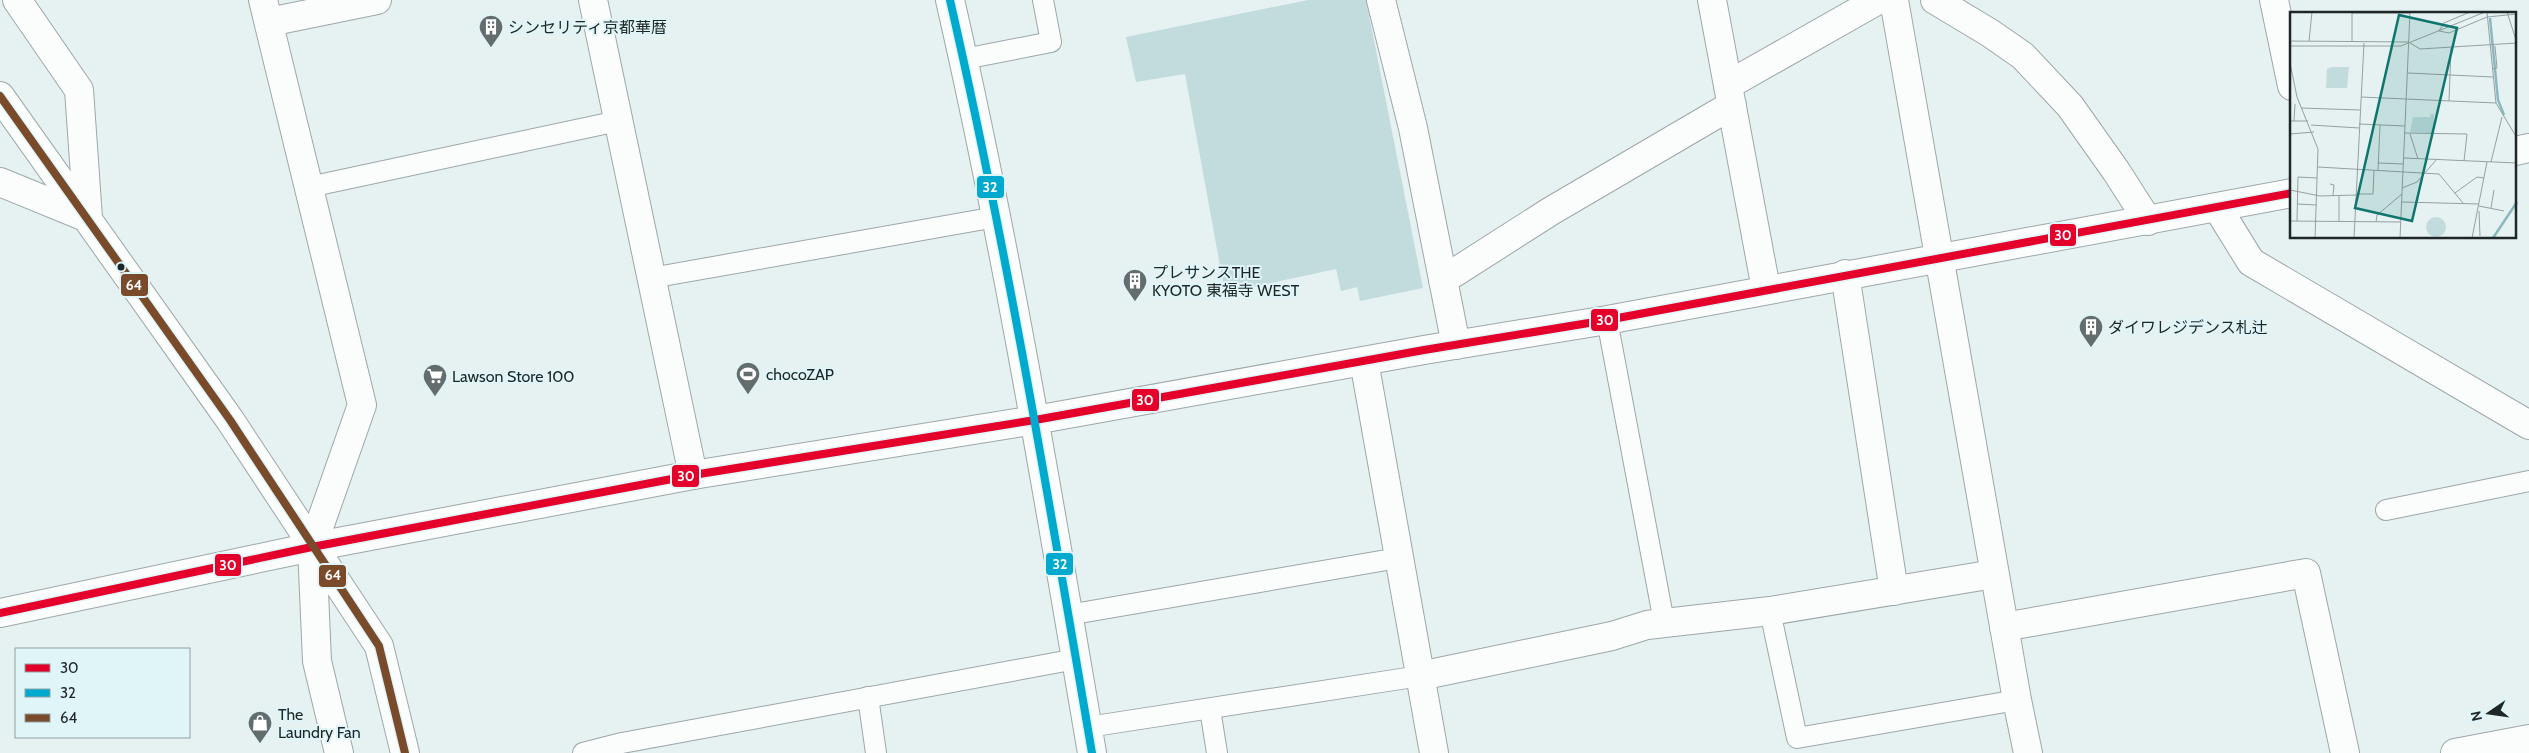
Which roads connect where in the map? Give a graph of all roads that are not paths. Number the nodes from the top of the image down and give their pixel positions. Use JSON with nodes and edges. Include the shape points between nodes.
{"nodes":[{"id":1,"x":17,"y":0,"type":"edge"},
{"id":2,"x":377,"y":0,"type":"edge"},
{"id":3,"x":593,"y":0,"type":"edge"},
{"id":4,"x":950,"y":0,"type":"edge"},
{"id":5,"x":1043,"y":0,"type":"edge"},
{"id":6,"x":1381,"y":0,"type":"edge"},
{"id":7,"x":1712,"y":0,"type":"edge"},
{"id":8,"x":1878,"y":0,"type":"edge"},
{"id":9,"x":1894,"y":0,"type":"edge"},
{"id":10,"x":1935,"y":0,"type":"edge"},
{"id":11,"x":2274,"y":0,"type":"edge"},
{"id":12,"x":266,"y":11,"type":"edge"},
{"id":13,"x":964,"y":59,"type":"junction"},
{"id":14,"x":2290,"y":76,"type":"edge"},
{"id":15,"x":1730,"y":95,"type":"junction"},
{"id":16,"x":0,"y":96,"type":"edge"},
{"id":17,"x":618,"y":121,"type":"junction"},
{"id":18,"x":2529,"y":148,"type":"edge"},
{"id":19,"x":2516,"y":151,"type":"edge"},
{"id":20,"x":0,"y":182,"type":"edge"},
{"id":21,"x":310,"y":187,"type":"junction"},
{"id":22,"x":2290,"y":193,"type":"edge"},
{"id":23,"x":2217,"y":207,"type":"junction"},
{"id":24,"x":996,"y":217,"type":"junction"},
{"id":25,"x":88,"y":218,"type":"junction"},
{"id":26,"x":2148,"y":221,"type":"junction"},
{"id":27,"x":1939,"y":258,"type":"junction"},
{"id":28,"x":1845,"y":274,"type":"junction"},
{"id":29,"x":651,"y":278,"type":"junction"},
{"id":30,"x":1443,"y":280,"type":"junction"},
{"id":31,"x":1766,"y":289,"type":"junction"},
{"id":32,"x":1607,"y":320,"type":"junction"},
{"id":33,"x":1456,"y":345,"type":"junction"},
{"id":34,"x":1364,"y":360,"type":"junction"},
{"id":35,"x":1035,"y":420,"type":"junction"},
{"id":36,"x":2529,"y":425,"type":"edge"},
{"id":37,"x":694,"y":475,"type":"junction"},
{"id":38,"x":2529,"y":481,"type":"edge"},
{"id":39,"x":2386,"y":510,"type":"dead end"},
{"id":40,"x":312,"y":547,"type":"junction"},
{"id":41,"x":1398,"y":558,"type":"junction"},
{"id":42,"x":1994,"y":574,"type":"junction"},
{"id":43,"x":1894,"y":591,"type":"junction"},
{"id":44,"x":1770,"y":611,"type":"junction"},
{"id":45,"x":0,"y":613,"type":"edge"},
{"id":46,"x":1068,"y":616,"type":"junction"},
{"id":47,"x":1664,"y":622,"type":"junction"},
{"id":48,"x":2004,"y":627,"type":"junction"},
{"id":49,"x":1076,"y":658,"type":"junction"},
{"id":50,"x":1420,"y":676,"type":"junction"},
{"id":51,"x":868,"y":697,"type":"junction"},
{"id":52,"x":2017,"y":700,"type":"junction"},
{"id":53,"x":1210,"y":709,"type":"junction"},
{"id":54,"x":1090,"y":740,"type":"edge"},
{"id":55,"x":2529,"y":740,"type":"edge"},
{"id":56,"x":339,"y":753,"type":"edge"},
{"id":57,"x":405,"y":753,"type":"edge"},
{"id":58,"x":583,"y":753,"type":"edge"},
{"id":59,"x":876,"y":753,"type":"edge"},
{"id":60,"x":1217,"y":753,"type":"edge"},
{"id":61,"x":1434,"y":753,"type":"edge"},
{"id":62,"x":2028,"y":753,"type":"edge"},
{"id":63,"x":2345,"y":753,"type":"edge"},
{"id":64,"x":2455,"y":753,"type":"edge"}],
"edges":[{"from":1,"to":25,"type":"main road","via":[[79,90]]},
{"from":2,"to":12,"type":"main road"},
{"from":3,"to":17,"type":"main road"},
{"from":4,"to":13,"type":"main road"},
{"from":5,"to":13,"type":"lane","via":[[1051,42]]},
{"from":6,"to":30,"type":"main road","via":[[1413,128]]},
{"from":7,"to":15,"type":"main road"},
{"from":8,"to":15,"type":"main road"},
{"from":9,"to":27,"type":"main road"},
{"from":10,"to":26,"type":"main road","via":[[2023,56],[2070,106]]},
{"from":11,"to":14,"type":"main road"},
{"from":12,"to":21,"type":"main road"},
{"from":13,"to":24,"type":"main road"},
{"from":15,"to":30,"type":"main road"},
{"from":15,"to":31,"type":"main road"},
{"from":16,"to":25,"type":"main road"},
{"from":17,"to":21,"type":"lane"},
{"from":17,"to":29,"type":"main road"},
{"from":18,"to":19,"type":"main road"},
{"from":20,"to":25,"type":"main road"},
{"from":21,"to":40,"type":"main road","via":[[362,405]]},
{"from":22,"to":23,"type":"main road"},
{"from":23,"to":26,"type":"main road"},
{"from":23,"to":36,"type":"main road","via":[[2251,262]]},
{"from":24,"to":29,"type":"lane"},
{"from":24,"to":35,"type":"main road"},
{"from":25,"to":40,"type":"main road","via":[[230,420]]},
{"from":26,"to":27,"type":"main road"},
{"from":27,"to":28,"type":"main road"},
{"from":27,"to":42,"type":"main road"},
{"from":28,"to":31,"type":"main road"},
{"from":28,"to":43,"type":"main road"},
{"from":29,"to":37,"type":"main road"},
{"from":30,"to":33,"type":"main road"},
{"from":31,"to":32,"type":"main road"},
{"from":32,"to":33,"type":"main road"},
{"from":32,"to":47,"type":"lane"},
{"from":33,"to":34,"type":"main road"},
{"from":34,"to":35,"type":"main road"},
{"from":34,"to":41,"type":"main road"},
{"from":35,"to":37,"type":"main road"},
{"from":35,"to":46,"type":"main road"},
{"from":37,"to":40,"type":"main road"},
{"from":38,"to":39,"type":"lane"},
{"from":40,"to":45,"type":"main road"},
{"from":40,"to":56,"type":"main road","via":[[317,661]]},
{"from":40,"to":57,"type":"main road","via":[[379,646]]},
{"from":41,"to":46,"type":"lane"},
{"from":41,"to":50,"type":"main road"},
{"from":42,"to":43,"type":"main road"},
{"from":42,"to":48,"type":"main road"},
{"from":43,"to":44,"type":"main road"},
{"from":44,"to":47,"type":"main road"},
{"from":44,"to":52,"type":"lane","via":[[1797,738]]},
{"from":46,"to":49,"type":"main road"},
{"from":47,"to":50,"type":"main road"},
{"from":48,"to":52,"type":"main road"},
{"from":48,"to":63,"type":"main road","via":[[2306,573]]},
{"from":49,"to":51,"type":"lane"},
{"from":49,"to":54,"type":"main road"},
{"from":50,"to":53,"type":"lane"},
{"from":50,"to":61,"type":"main road"},
{"from":51,"to":58,"type":"lane"},
{"from":51,"to":59,"type":"lane"},
{"from":52,"to":62,"type":"main road"},
{"from":53,"to":54,"type":"lane"},
{"from":53,"to":60,"type":"lane"},
{"from":55,"to":64,"type":"main road"}]}
